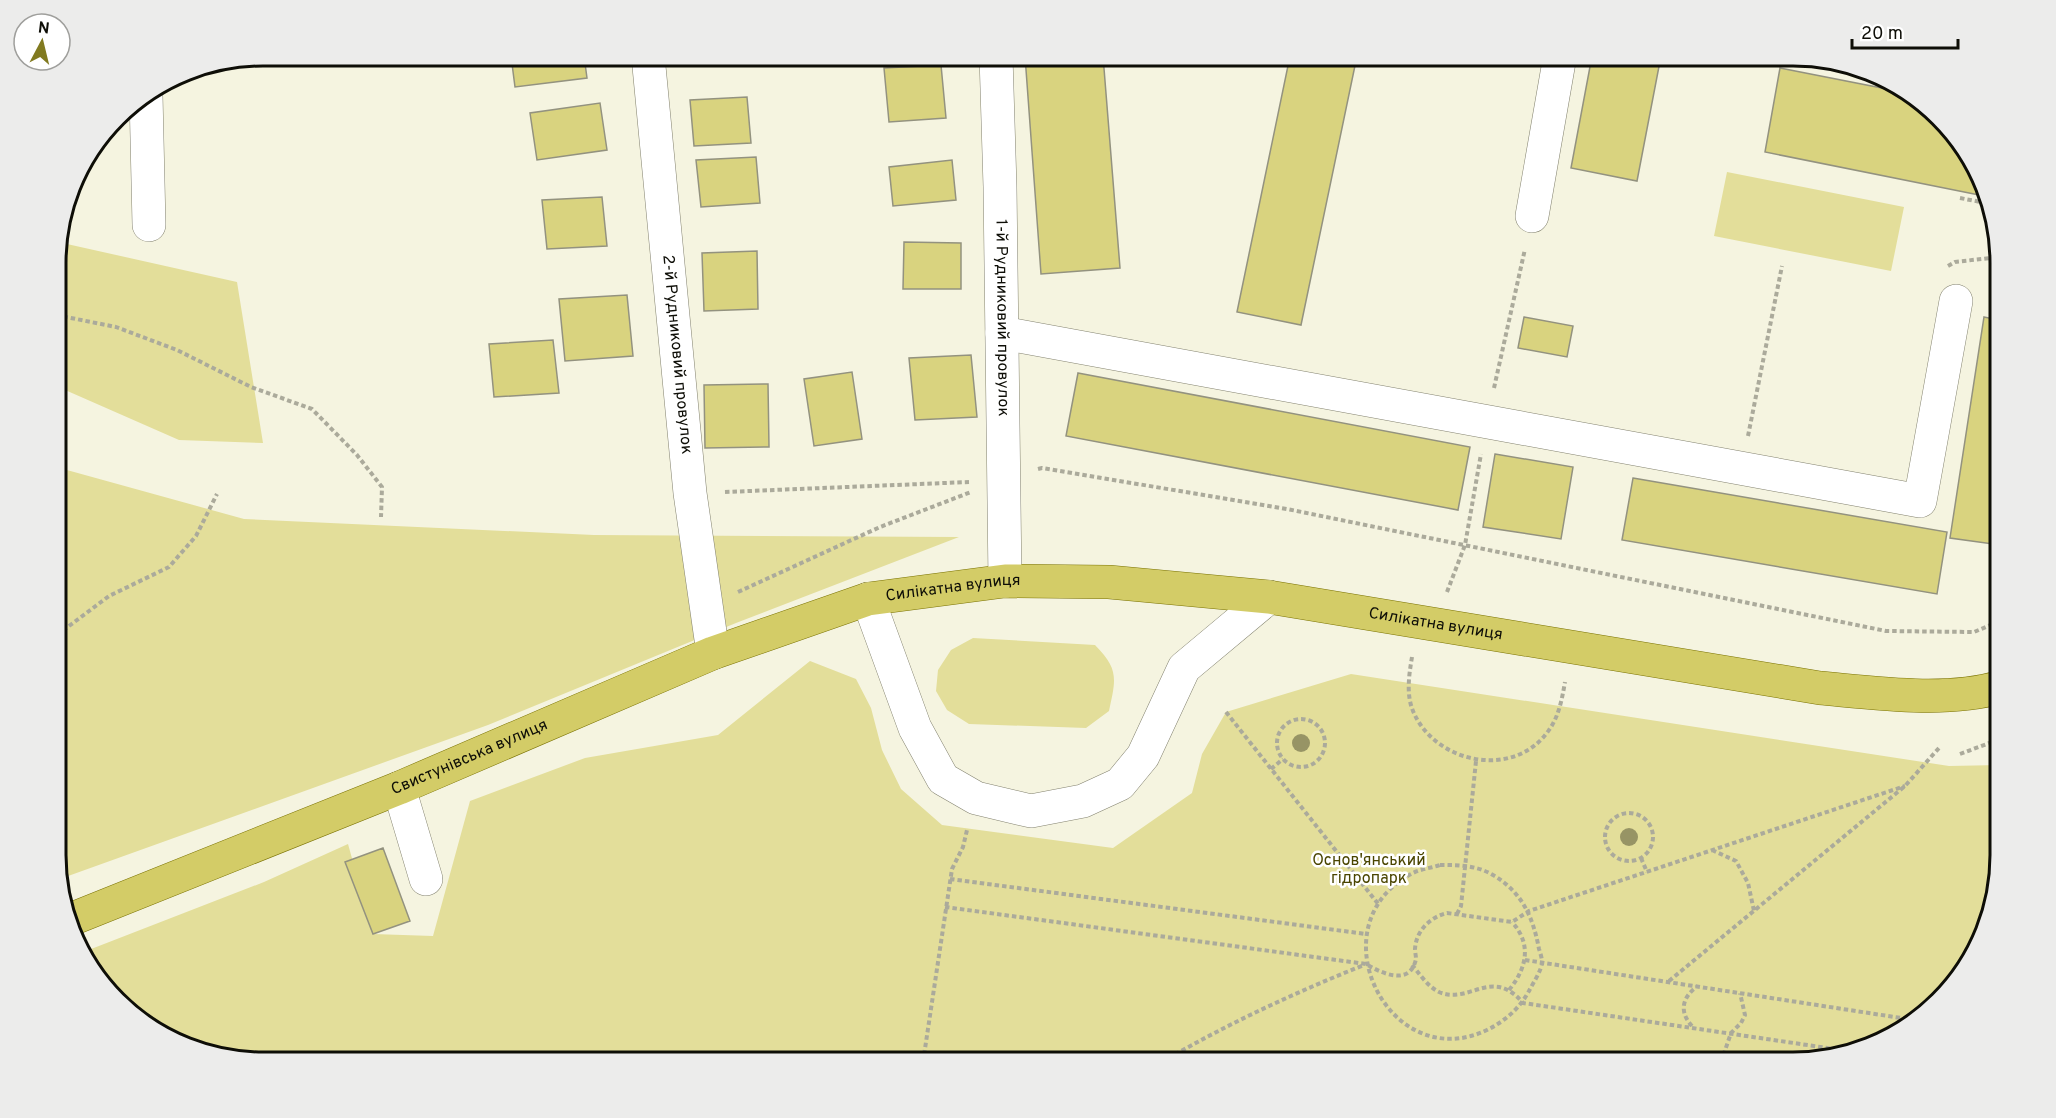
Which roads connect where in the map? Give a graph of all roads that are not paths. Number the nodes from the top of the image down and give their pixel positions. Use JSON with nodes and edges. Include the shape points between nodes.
{"nodes":[{"id":1,"x":649,"y":66,"type":"edge"},
{"id":2,"x":996,"y":66,"type":"edge"},
{"id":3,"x":1558,"y":66,"type":"edge"},
{"id":4,"x":146,"y":105,"type":"edge"},
{"id":5,"x":1532,"y":216,"type":"road end"},
{"id":6,"x":149,"y":225,"type":"dead end"},
{"id":7,"x":1956,"y":301,"type":"dead end"},
{"id":8,"x":1002,"y":333,"type":"junction"},
{"id":9,"x":1005,"y":581,"type":"junction"},
{"id":10,"x":1269,"y":597,"type":"junction"},
{"id":11,"x":868,"y":599,"type":"junction"},
{"id":12,"x":713,"y":653,"type":"junction"},
{"id":13,"x":1990,"y":690,"type":"edge"},
{"id":14,"x":399,"y":788,"type":"junction"},
{"id":15,"x":426,"y":879,"type":"dead end"},
{"id":16,"x":76,"y":916,"type":"edge"}],
"edges":[{"from":1,"to":12,"type":"street","name":"2-й Рудниковий провулок","via":[[690,493]]},
{"from":2,"to":8,"type":"street","name":"1-й Рудниковий провулок"},
{"from":3,"to":5,"type":"street"},
{"from":4,"to":6,"type":"street"},
{"from":7,"to":8,"type":"street","via":[[1920,501]]},
{"from":8,"to":9,"type":"street","name":"1-й Рудниковий провулок"},
{"from":9,"to":10,"type":"main road","name":"Силікатна вулиця","via":[[1109,582]]},
{"from":9,"to":11,"type":"main road","name":"Силікатна вулиця"},
{"from":10,"to":11,"type":"street","via":[[1184,668],[1143,756],[1120,784],[1083,801],[1031,811],[976,798],[944,779],[915,728]]},
{"from":10,"to":13,"type":"main road","name":"Силікатна вулиця","via":[[1820,688],[1900,696]]},
{"from":11,"to":12,"type":"main road","name":"Свистунівська вулиця"},
{"from":12,"to":14,"type":"main road","name":"Свистунівська вулиця"},
{"from":14,"to":15,"type":"street"},
{"from":14,"to":16,"type":"main road","name":"Свистунівська вулиця"}]}
